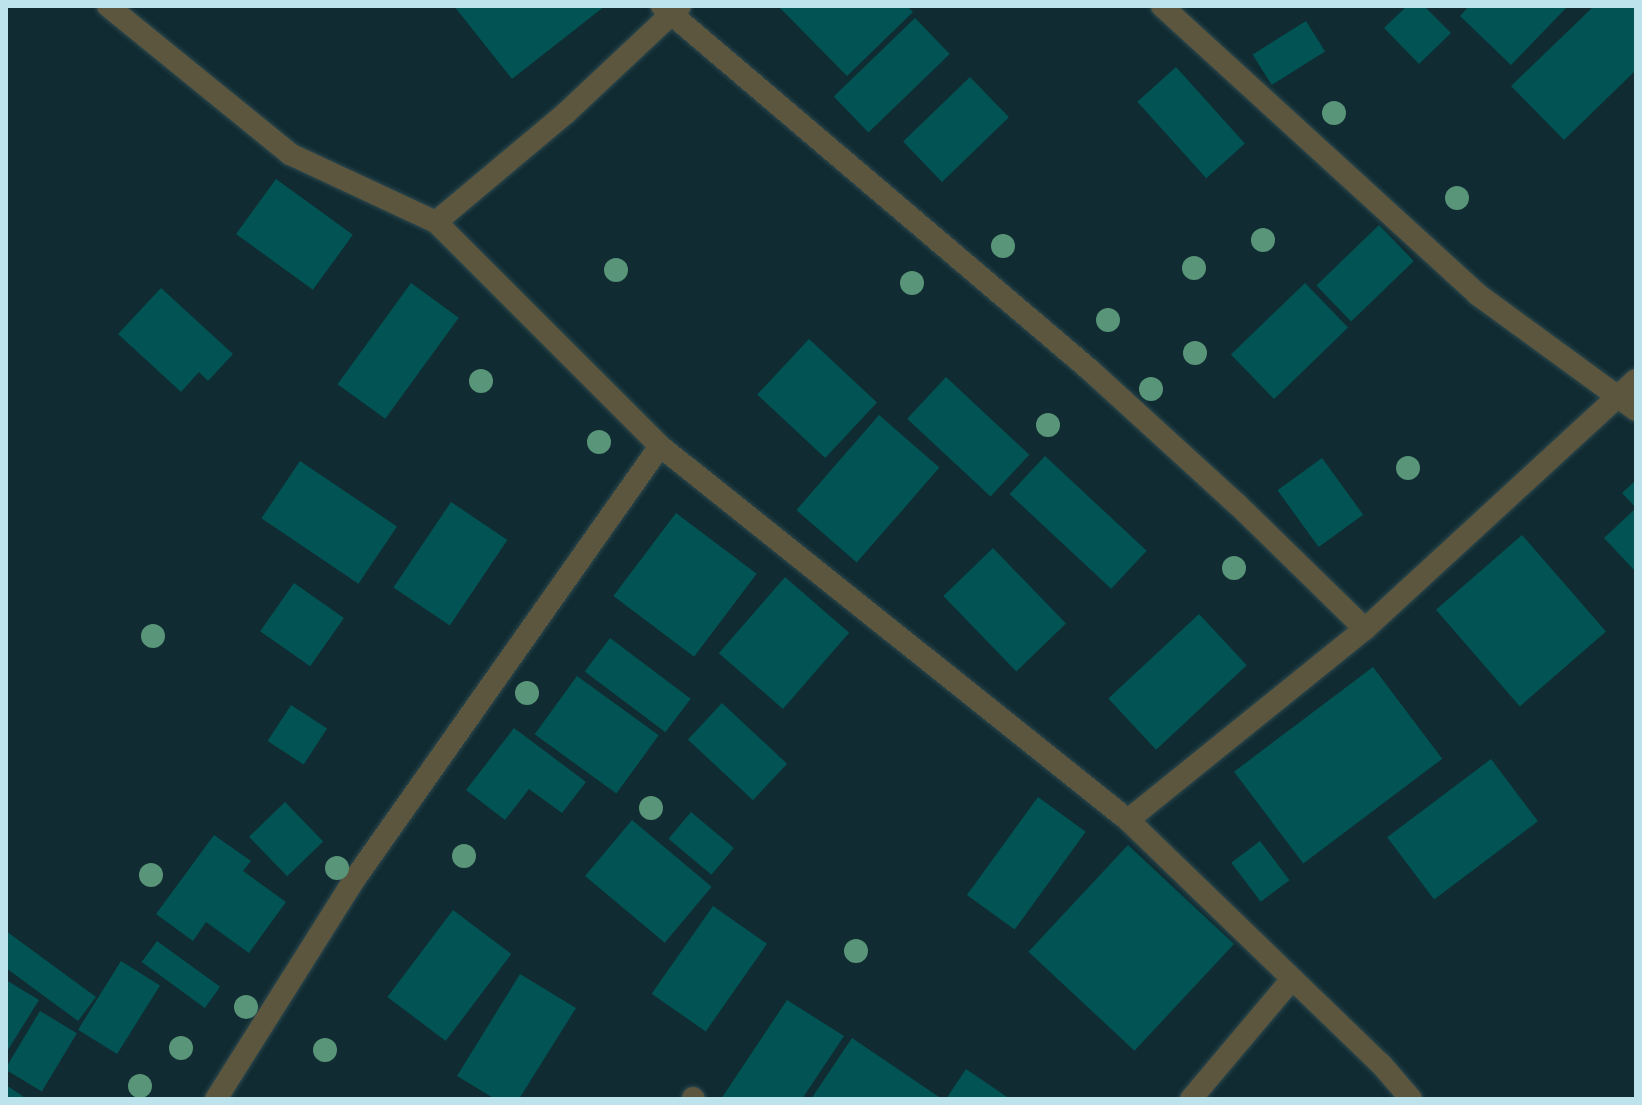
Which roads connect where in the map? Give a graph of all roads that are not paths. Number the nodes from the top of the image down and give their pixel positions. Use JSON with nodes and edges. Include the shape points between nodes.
{"nodes":[{"id":1,"x":108,"y":6,"type":"edge"},
{"id":2,"x":1162,"y":6,"type":"edge"},
{"id":3,"x":670,"y":9,"type":"edge"},
{"id":4,"x":436,"y":222,"type":"junction"},
{"id":5,"x":1627,"y":387,"type":"edge"},
{"id":6,"x":1636,"y":410,"type":"edge"},
{"id":7,"x":660,"y":446,"type":"junction"},
{"id":8,"x":1365,"y":629,"type":"junction"},
{"id":9,"x":1128,"y":820,"type":"junction"},
{"id":10,"x":1292,"y":979,"type":"junction"},
{"id":11,"x":216,"y":1099,"type":"edge"},
{"id":12,"x":1191,"y":1099,"type":"edge"},
{"id":13,"x":1411,"y":1099,"type":"edge"}],
"edges":[{"from":1,"to":4,"type":"street","via":[[290,154]]},
{"from":2,"to":5,"type":"street","via":[[1477,294]]},
{"from":3,"to":4,"type":"street","via":[[567,112]]},
{"from":3,"to":8,"type":"street","via":[[1090,370]]},
{"from":4,"to":7,"type":"street"},
{"from":5,"to":6,"type":"street"},
{"from":5,"to":8,"type":"street"},
{"from":7,"to":9,"type":"street"},
{"from":7,"to":11,"type":"street","via":[[354,880]]},
{"from":8,"to":9,"type":"street"},
{"from":9,"to":10,"type":"street"},
{"from":10,"to":12,"type":"street"},
{"from":10,"to":13,"type":"street"}]}
